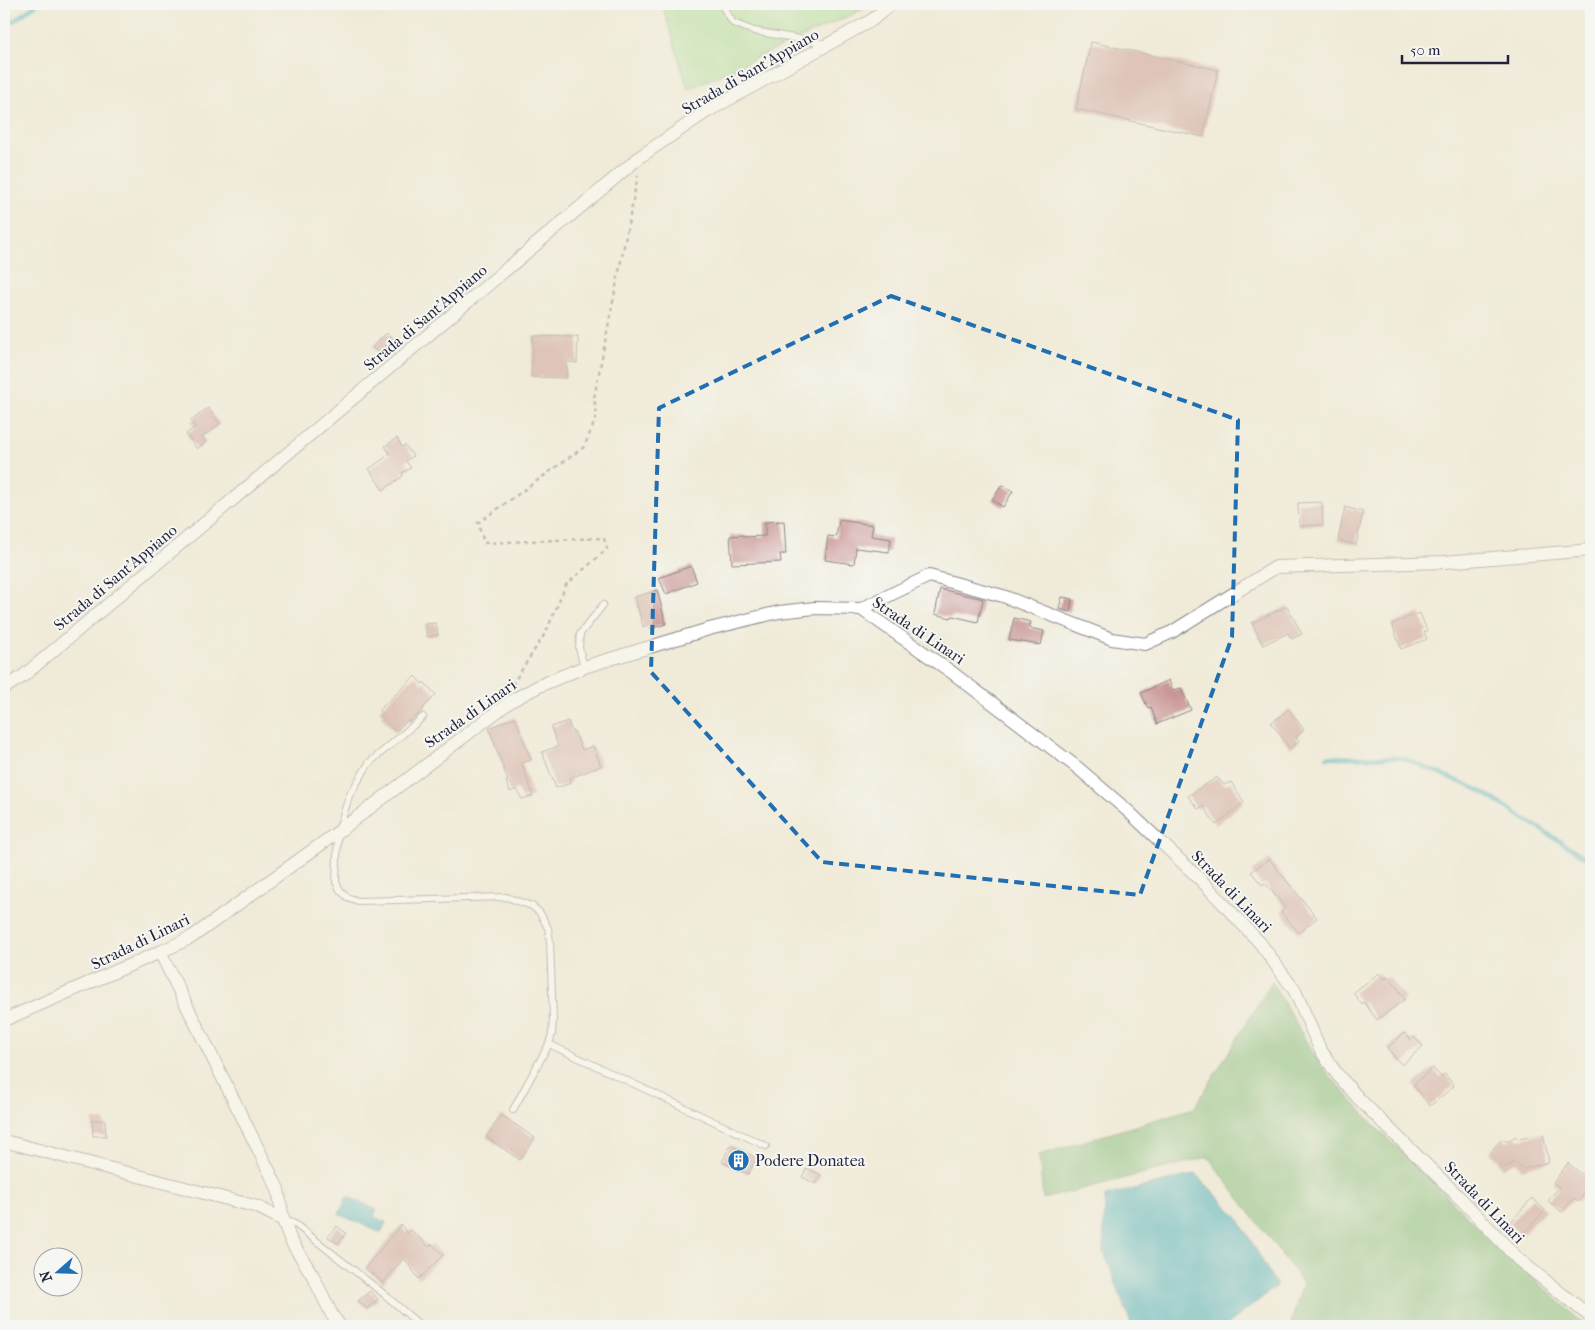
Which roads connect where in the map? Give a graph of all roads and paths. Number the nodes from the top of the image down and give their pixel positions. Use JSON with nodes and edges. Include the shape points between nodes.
{"nodes":[{"id":1,"x":724,"y":4,"type":"edge"},
{"id":2,"x":892,"y":4,"type":"edge"},
{"id":3,"x":829,"y":44,"type":"junction"},
{"id":4,"x":642,"y":156,"type":"junction"},
{"id":5,"x":1591,"y":550,"type":"edge"},
{"id":6,"x":603,"y":605,"type":"dead end"},
{"id":7,"x":861,"y":609,"type":"junction"},
{"id":8,"x":584,"y":667,"type":"junction"},
{"id":9,"x":4,"y":688,"type":"edge"},
{"id":10,"x":511,"y":701,"type":"junction"},
{"id":11,"x":423,"y":717,"type":"dead end"},
{"id":12,"x":338,"y":832,"type":"junction"},
{"id":13,"x":160,"y":952,"type":"junction"},
{"id":14,"x":4,"y":1020,"type":"edge"},
{"id":15,"x":549,"y":1044,"type":"junction"},
{"id":16,"x":513,"y":1110,"type":"dead end"},
{"id":17,"x":4,"y":1141,"type":"edge"},
{"id":18,"x":766,"y":1146,"type":"dead end"},
{"id":19,"x":284,"y":1220,"type":"junction"},
{"id":20,"x":1591,"y":1318,"type":"edge"},
{"id":21,"x":340,"y":1326,"type":"edge"},
{"id":22,"x":421,"y":1326,"type":"edge"}],
"edges":[{"from":1,"to":3,"type":"lane","via":[[733,23],[754,31]]},
{"from":2,"to":3,"type":"street","name":"Strada di Sant'Appiano","via":[[872,20]]},
{"from":3,"to":4,"type":"street","name":"Strada di Sant'Appiano","via":[[706,112]]},
{"from":4,"to":9,"type":"street","name":"Strada di Sant'Appiano","via":[[22,677]]},
{"from":4,"to":10,"type":"path","via":[[594,398],[597,416],[584,447],[478,523],[484,543],[604,538],[606,549],[566,585],[546,632],[512,685]]},
{"from":5,"to":7,"type":"street","via":[[1444,562],[1276,567],[1172,632],[1145,644],[1112,638],[1003,596],[929,576]]},
{"from":6,"to":8,"type":"lane","via":[[580,634],[579,648]]},
{"from":7,"to":8,"type":"street","name":"Strada di Linari","via":[[815,608],[779,612]]},
{"from":7,"to":20,"type":"street","name":"Strada di Linari","via":[[950,671],[1078,768],[1202,881],[1260,943],[1295,991],[1320,1049],[1359,1099],[1519,1260]]},
{"from":8,"to":10,"type":"street","name":"Strada di Linari"},
{"from":10,"to":12,"type":"street","name":"Strada di Linari"},
{"from":11,"to":12,"type":"lane","via":[[369,763],[349,796]]},
{"from":12,"to":13,"type":"street","name":"Strada di Linari","via":[[192,937]]},
{"from":12,"to":15,"type":"lane","via":[[336,882],[347,897],[358,901],[506,897],[532,906],[540,913],[548,928],[550,942],[553,1019]]},
{"from":13,"to":14,"type":"street","name":"Strada di Linari"},
{"from":13,"to":19,"type":"street","via":[[278,1189]]},
{"from":15,"to":16,"type":"lane"},
{"from":15,"to":18,"type":"lane"},
{"from":17,"to":19,"type":"street","via":[[258,1207]]},
{"from":19,"to":21,"type":"street","via":[[291,1241]]},
{"from":19,"to":22,"type":"lane","via":[[295,1224]]}]}
